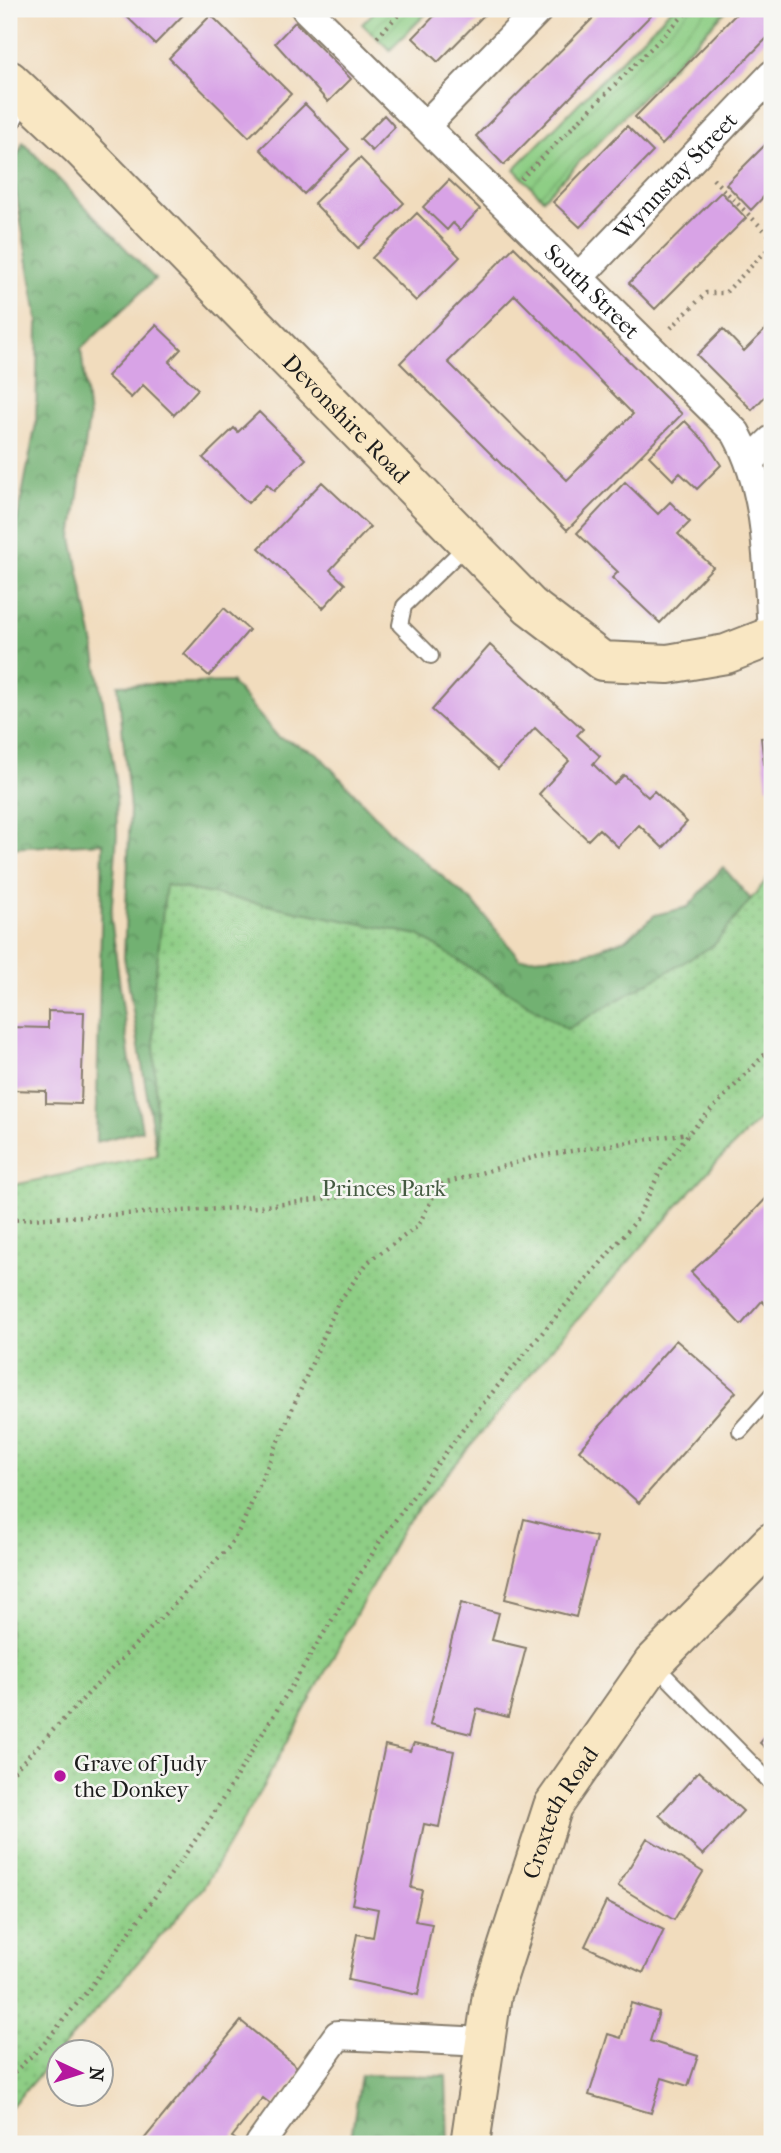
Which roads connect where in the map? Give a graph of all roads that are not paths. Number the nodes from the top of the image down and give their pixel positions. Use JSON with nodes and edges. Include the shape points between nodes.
{"nodes":[{"id":1,"x":306,"y":9,"type":"edge"},
{"id":2,"x":539,"y":9,"type":"edge"},
{"id":3,"x":772,"y":75,"type":"edge"},
{"id":4,"x":12,"y":96,"type":"edge"},
{"id":5,"x":426,"y":125,"type":"junction"},
{"id":6,"x":579,"y":277,"type":"junction"},
{"id":7,"x":772,"y":440,"type":"edge"},
{"id":8,"x":751,"y":460,"type":"junction"},
{"id":9,"x":469,"y":543,"type":"junction"},
{"id":10,"x":772,"y":630,"type":"edge"},
{"id":11,"x":772,"y":636,"type":"edge"},
{"id":12,"x":431,"y":656,"type":"dead end"},
{"id":13,"x":772,"y":1395,"type":"edge"},
{"id":14,"x":740,"y":1431,"type":"dead end"},
{"id":15,"x":772,"y":1542,"type":"edge"},
{"id":16,"x":653,"y":1663,"type":"junction"},
{"id":17,"x":772,"y":1784,"type":"edge"},
{"id":18,"x":485,"y":2042,"type":"junction"},
{"id":19,"x":260,"y":2144,"type":"edge"},
{"id":20,"x":470,"y":2144,"type":"edge"}],
"edges":[{"from":1,"to":5,"type":"street","name":"South Street"},
{"from":2,"to":5,"type":"street"},
{"from":3,"to":6,"type":"street","name":"Wynnstay Street"},
{"from":4,"to":9,"type":"main road","name":"Devonshire Road","via":[[91,158]]},
{"from":5,"to":6,"type":"street","name":"South Street"},
{"from":6,"to":8,"type":"street","name":"South Street","via":[[736,433]]},
{"from":7,"to":8,"type":"street"},
{"from":8,"to":10,"type":"street","name":"South Street","via":[[761,498]]},
{"from":9,"to":11,"type":"main road","name":"Devonshire Road","via":[[530,606],[602,661],[668,664],[726,654]]},
{"from":9,"to":12,"type":"lane","via":[[404,606],[400,617],[400,625]]},
{"from":13,"to":14,"type":"lane"},
{"from":15,"to":16,"type":"main road","name":"Croxteth Road"},
{"from":16,"to":17,"type":"lane"},
{"from":16,"to":18,"type":"main road","name":"Croxteth Road","via":[[553,1806],[492,1995]]},
{"from":18,"to":19,"type":"street","via":[[338,2035]]},
{"from":18,"to":20,"type":"main road","name":"Croxteth Road"}]}
